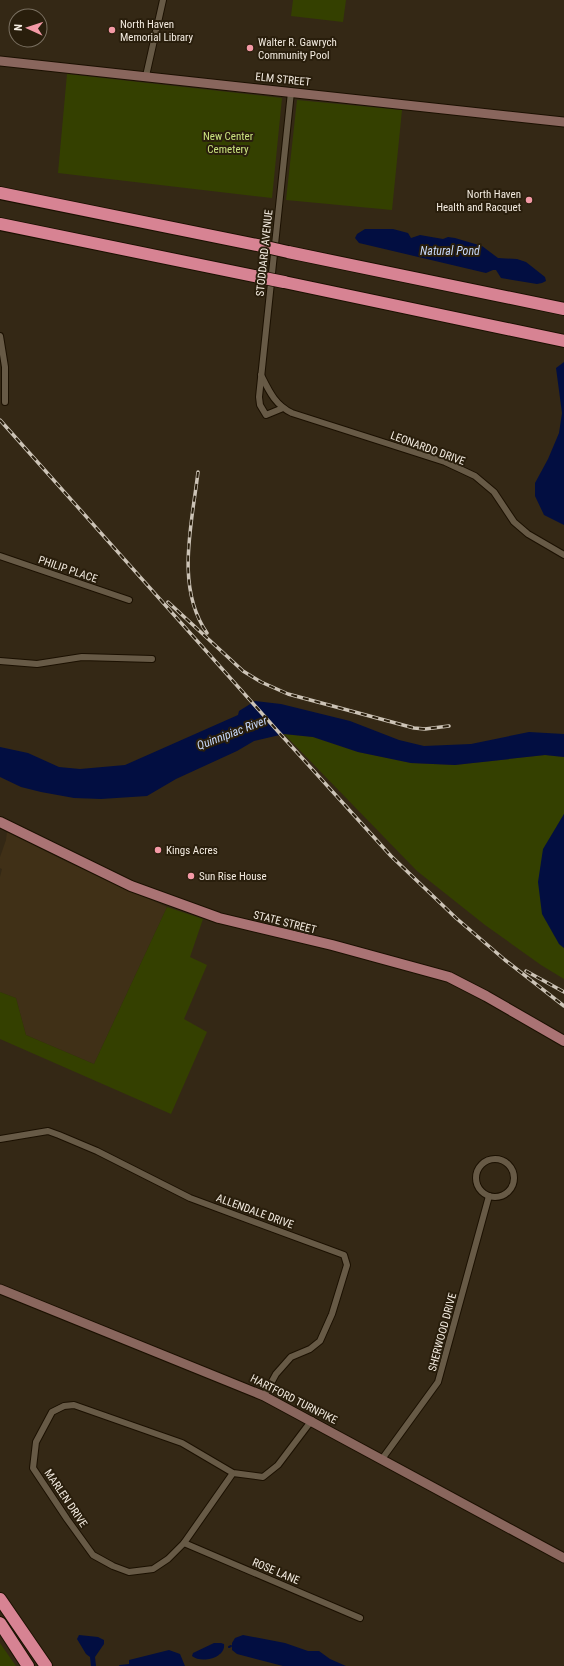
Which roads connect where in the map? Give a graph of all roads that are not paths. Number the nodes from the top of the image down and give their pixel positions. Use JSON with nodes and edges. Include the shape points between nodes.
{"nodes":[{"id":1,"x":163,"y":0,"type":"edge"},
{"id":2,"x":0,"y":61,"type":"edge"},
{"id":3,"x":146,"y":76,"type":"junction"},
{"id":4,"x":291,"y":92,"type":"junction"},
{"id":5,"x":564,"y":122,"type":"edge"},
{"id":6,"x":0,"y":193,"type":"edge"},
{"id":7,"x":0,"y":224,"type":"edge"},
{"id":8,"x":564,"y":309,"type":"edge"},
{"id":9,"x":0,"y":336,"type":"edge"},
{"id":10,"x":564,"y":341,"type":"edge"},
{"id":11,"x":261,"y":376,"type":"junction"},
{"id":12,"x":5,"y":402,"type":"dead end"},
{"id":13,"x":283,"y":408,"type":"junction"},
{"id":14,"x":564,"y":555,"type":"edge"},
{"id":15,"x":0,"y":556,"type":"edge"},
{"id":16,"x":129,"y":600,"type":"dead end"},
{"id":17,"x":152,"y":659,"type":"dead end"},
{"id":18,"x":0,"y":661,"type":"edge"},
{"id":19,"x":0,"y":822,"type":"edge"},
{"id":20,"x":564,"y":1041,"type":"edge"},
{"id":21,"x":0,"y":1139,"type":"edge"},
{"id":22,"x":490,"y":1196,"type":"junction"},
{"id":23,"x":0,"y":1289,"type":"edge"},
{"id":24,"x":264,"y":1396,"type":"junction"},
{"id":25,"x":312,"y":1420,"type":"junction"},
{"id":26,"x":382,"y":1459,"type":"junction"},
{"id":27,"x":233,"y":1473,"type":"junction"},
{"id":28,"x":184,"y":1543,"type":"junction"},
{"id":29,"x":564,"y":1558,"type":"edge"},
{"id":30,"x":0,"y":1599,"type":"edge"},
{"id":31,"x":360,"y":1618,"type":"dead end"},
{"id":32,"x":0,"y":1623,"type":"edge"},
{"id":33,"x":28,"y":1666,"type":"edge"},
{"id":34,"x":46,"y":1666,"type":"edge"}],
"edges":[{"from":1,"to":3,"type":"street"},
{"from":2,"to":3,"type":"main road","name":"ELM STREET"},
{"from":3,"to":4,"type":"main road","name":"ELM STREET"},
{"from":4,"to":5,"type":"main road","name":"ELM STREET"},
{"from":4,"to":11,"type":"street","name":"STODDARD AVENUE"},
{"from":6,"to":8,"type":"highway","bridge":true},
{"from":7,"to":10,"type":"highway","bridge":true},
{"from":9,"to":12,"type":"street","via":[[5,367]]},
{"from":11,"to":13,"type":"street","name":"LEONARDO DRIVE","via":[[272,397]]},
{"from":11,"to":13,"type":"street","name":"STODDARD AVENUE","via":[[259,401],[266,415]]},
{"from":13,"to":14,"type":"street","name":"LEONARDO DRIVE","via":[[445,462],[475,476],[494,492],[514,522],[528,534]]},
{"from":15,"to":16,"type":"street","name":"PHILIP PLACE"},
{"from":17,"to":18,"type":"street","via":[[82,657],[37,664]]},
{"from":19,"to":20,"type":"main road","name":"STATE STREET","via":[[131,886],[219,918],[449,977]]},
{"from":21,"to":24,"type":"street","name":"ALLENDALE DRIVE","via":[[48,1131],[97,1151],[190,1198],[344,1255],[347,1265],[330,1319],[320,1341],[310,1349],[291,1357],[276,1374]]},
{"from":22,"to":22,"type":"street","via":[[496,1197],[508,1192],[514,1180],[510,1168],[500,1160],[494,1159],[483,1163],[477,1173],[477,1184],[484,1194]]},
{"from":22,"to":26,"type":"street","name":"SHERWOOD DRIVE","via":[[438,1382]]},
{"from":23,"to":24,"type":"main road","name":"HARTFORD TURNPIKE"},
{"from":24,"to":25,"type":"main road","name":"HARTFORD TURNPIKE"},
{"from":25,"to":26,"type":"main road","name":"HARTFORD TURNPIKE"},
{"from":25,"to":27,"type":"street","name":"MARLEN DRIVE","via":[[278,1465],[263,1477]]},
{"from":26,"to":29,"type":"main road","name":"HARTFORD TURNPIKE"},
{"from":27,"to":28,"type":"street","name":"MARLEN DRIVE"},
{"from":27,"to":28,"type":"street","name":"MARLEN DRIVE","via":[[182,1443],[74,1405],[64,1406],[52,1412],[36,1442],[33,1468],[93,1555],[129,1572],[153,1569]]},
{"from":28,"to":31,"type":"street","name":"ROSE LANE"},
{"from":30,"to":34,"type":"highway"},
{"from":32,"to":33,"type":"highway"}]}
